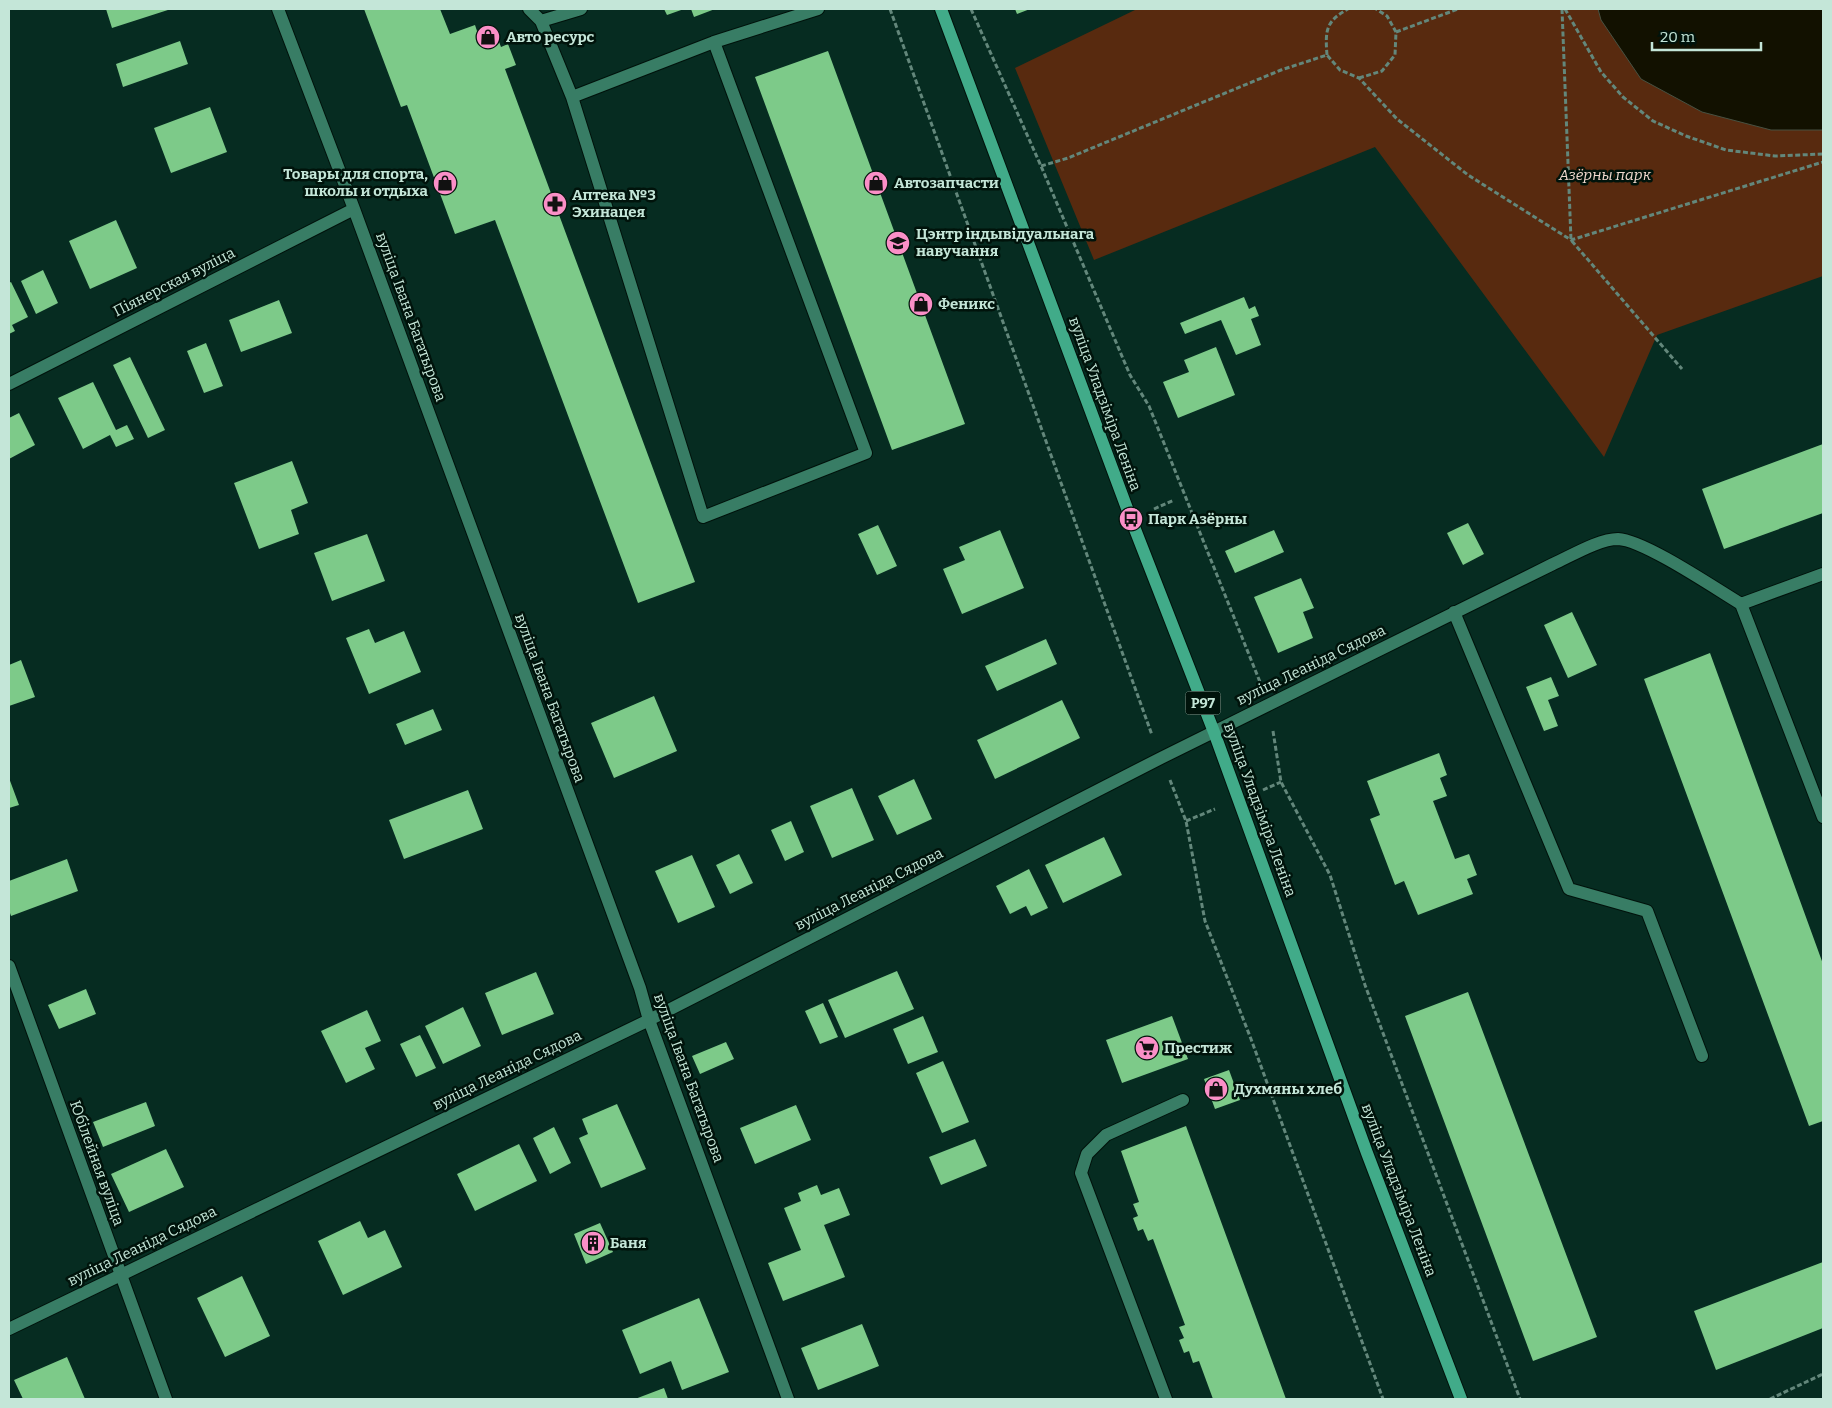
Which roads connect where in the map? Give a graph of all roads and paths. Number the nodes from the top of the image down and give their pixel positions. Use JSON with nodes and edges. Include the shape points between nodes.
{"nodes":[{"id":1,"x":278,"y":9,"type":"edge"},
{"id":2,"x":529,"y":9,"type":"edge"},
{"id":3,"x":581,"y":9,"type":"edge"},
{"id":4,"x":818,"y":9,"type":"edge"},
{"id":5,"x":890,"y":9,"type":"edge"},
{"id":6,"x":940,"y":9,"type":"edge"},
{"id":7,"x":971,"y":9,"type":"edge"},
{"id":8,"x":1348,"y":9,"type":"edge"},
{"id":9,"x":1376,"y":9,"type":"edge"},
{"id":10,"x":1458,"y":9,"type":"edge"},
{"id":11,"x":1564,"y":9,"type":"edge"},
{"id":12,"x":541,"y":21,"type":"junction"},
{"id":13,"x":1396,"y":32,"type":"junction"},
{"id":14,"x":714,"y":42,"type":"junction"},
{"id":15,"x":1327,"y":55,"type":"junction"},
{"id":16,"x":1359,"y":78,"type":"junction"},
{"id":17,"x":572,"y":97,"type":"junction"},
{"id":18,"x":1823,"y":154,"type":"edge"},
{"id":19,"x":1823,"y":162,"type":"edge"},
{"id":20,"x":1041,"y":166,"type":"junction"},
{"id":21,"x":354,"y":209,"type":"junction"},
{"id":22,"x":1571,"y":240,"type":"junction"},
{"id":23,"x":1682,"y":369,"type":"dead end"},
{"id":24,"x":9,"y":384,"type":"edge"},
{"id":25,"x":1823,"y":574,"type":"edge"},
{"id":26,"x":1741,"y":604,"type":"junction"},
{"id":27,"x":1454,"y":612,"type":"junction"},
{"id":28,"x":1269,"y":704,"type":"junction"},
{"id":29,"x":1214,"y":732,"type":"junction"},
{"id":30,"x":1161,"y":758,"type":"junction"},
{"id":31,"x":1823,"y":817,"type":"edge"},
{"id":32,"x":9,"y":966,"type":"edge"},
{"id":33,"x":649,"y":1020,"type":"junction"},
{"id":34,"x":1702,"y":1056,"type":"dead end"},
{"id":35,"x":1183,"y":1100,"type":"dead end"},
{"id":36,"x":120,"y":1275,"type":"junction"},
{"id":37,"x":9,"y":1330,"type":"edge"},
{"id":38,"x":1823,"y":1374,"type":"edge"},
{"id":39,"x":166,"y":1399,"type":"edge"},
{"id":40,"x":788,"y":1399,"type":"edge"},
{"id":41,"x":1166,"y":1399,"type":"edge"},
{"id":42,"x":1383,"y":1399,"type":"edge"},
{"id":43,"x":1461,"y":1399,"type":"edge"},
{"id":44,"x":1520,"y":1399,"type":"edge"},
{"id":45,"x":1770,"y":1399,"type":"edge"}],
"edges":[{"from":1,"to":21,"type":"street","name":"вуліца Івана Багатырова"},
{"from":2,"to":12,"type":"street"},
{"from":3,"to":12,"type":"street"},
{"from":4,"to":14,"type":"street"},
{"from":5,"to":30,"type":"path"},
{"from":6,"to":29,"type":"main road","name":"вуліца Уладзіміра Леніна","number":"Р97"},
{"from":7,"to":20,"type":"path"},
{"from":8,"to":15,"type":"path","via":[[1334,17],[1325,35]]},
{"from":9,"to":13,"type":"path","via":[[1388,16]]},
{"from":10,"to":13,"type":"path"},
{"from":11,"to":18,"type":"path","via":[[1601,72],[1623,97],[1652,121],[1726,150],[1775,156]]},
{"from":11,"to":22,"type":"path"},
{"from":12,"to":17,"type":"street"},
{"from":13,"to":16,"type":"path","via":[[1395,55],[1382,71]]},
{"from":14,"to":17,"type":"street"},
{"from":14,"to":17,"type":"street","via":[[866,453],[703,517]]},
{"from":15,"to":16,"type":"path","via":[[1340,70]]},
{"from":15,"to":20,"type":"path","via":[[1281,70],[1068,158]]},
{"from":16,"to":22,"type":"path","via":[[1397,119],[1468,176]]},
{"from":19,"to":22,"type":"path"},
{"from":20,"to":28,"type":"path","via":[[1130,375],[1149,406]]},
{"from":21,"to":24,"type":"street","name":"Піянерская вуліца"},
{"from":21,"to":33,"type":"street","name":"вуліца Івана Багатырова"},
{"from":22,"to":23,"type":"path"},
{"from":25,"to":26,"type":"street"},
{"from":26,"to":27,"type":"street","name":"вуліца Леаніда Сядова","via":[[1654,552],[1618,539],[1562,560]]},
{"from":26,"to":31,"type":"street"},
{"from":27,"to":28,"type":"street","name":"вуліца Леаніда Сядова"},
{"from":27,"to":34,"type":"street","via":[[1569,889],[1647,911]]},
{"from":28,"to":29,"type":"street","name":"вуліца Леаніда Сядова"},
{"from":28,"to":44,"type":"path","via":[[1281,782],[1330,875],[1365,985]]},
{"from":29,"to":30,"type":"street","name":"вуліца Леаніда Сядова"},
{"from":29,"to":43,"type":"main road","name":"вуліца Уладзіміра Леніна","number":"Р97","via":[[1363,1144]]},
{"from":30,"to":33,"type":"street","name":"вуліца Леаніда Сядова"},
{"from":30,"to":42,"type":"path","via":[[1186,821],[1206,920]]},
{"from":32,"to":36,"type":"street","name":"Юбілейная вуліца"},
{"from":33,"to":36,"type":"street","name":"вуліца Леаніда Сядова"},
{"from":33,"to":40,"type":"street","name":"вуліца Івана Багатырова"},
{"from":35,"to":41,"type":"street","via":[[1106,1135],[1087,1154],[1081,1173]]},
{"from":36,"to":37,"type":"street","name":"вуліца Леаніда Сядова"},
{"from":36,"to":39,"type":"street","name":"Юбілейная вуліца"},
{"from":38,"to":45,"type":"path"}]}
